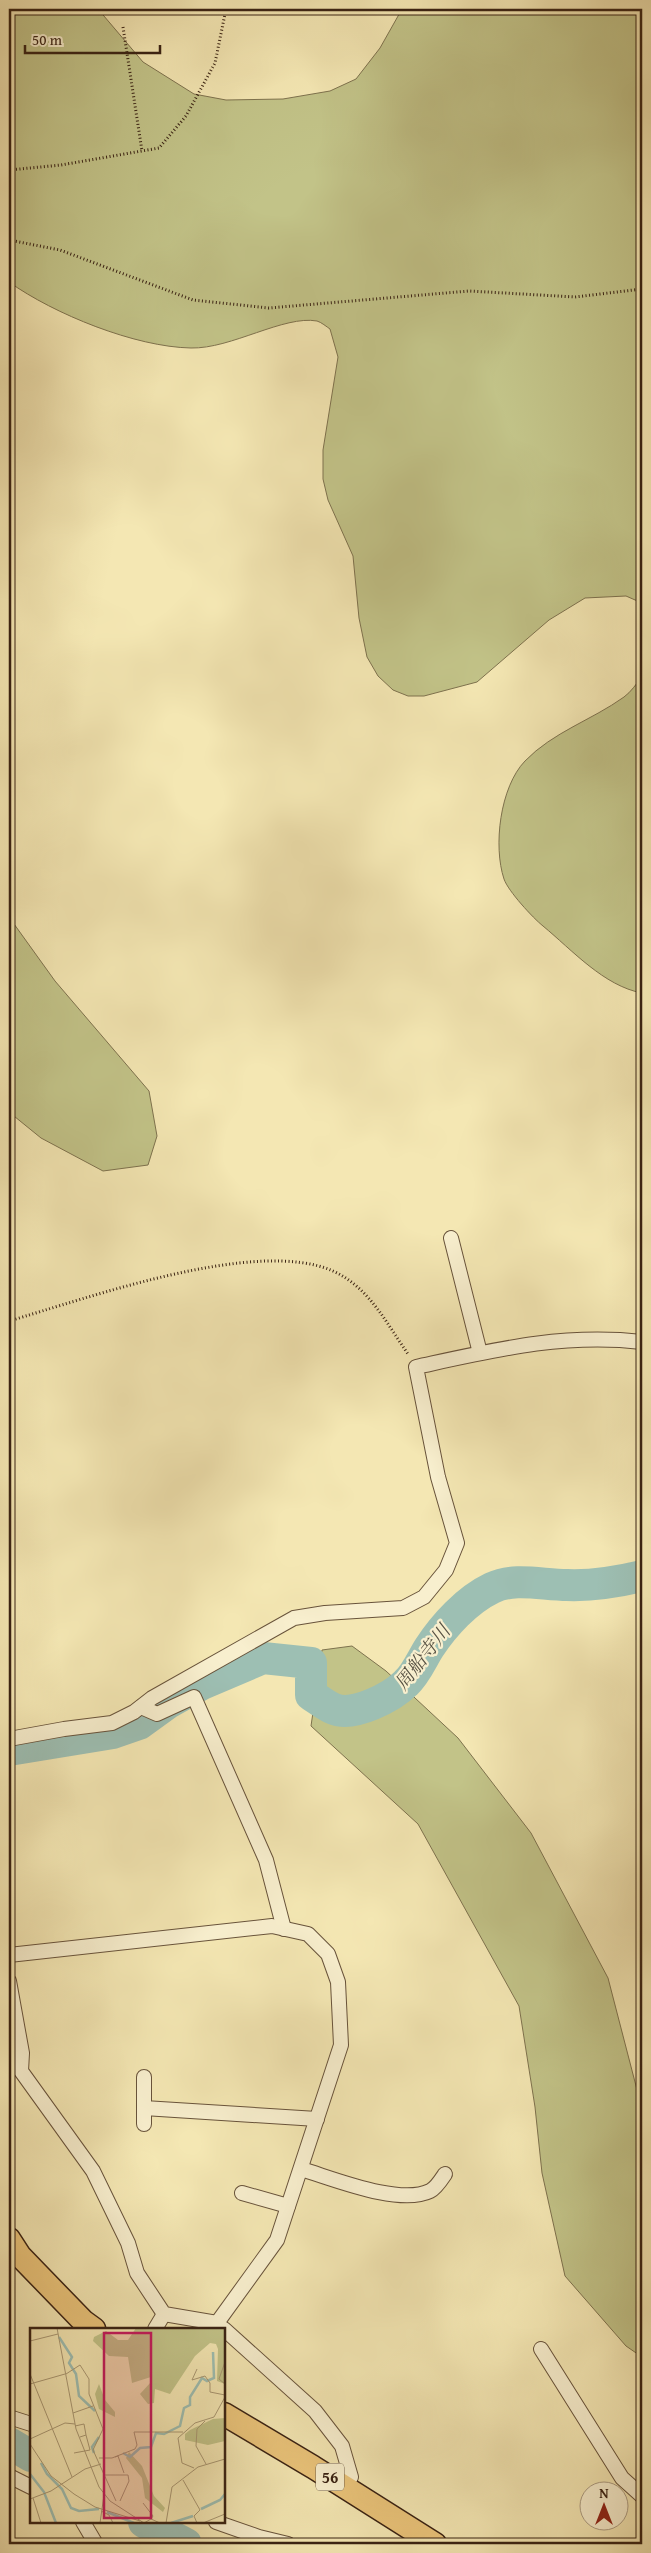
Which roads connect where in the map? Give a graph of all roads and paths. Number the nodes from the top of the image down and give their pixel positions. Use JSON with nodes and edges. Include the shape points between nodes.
{"nodes":[{"id":1,"x":226,"y":9,"type":"edge"},
{"id":2,"x":123,"y":27,"type":"dead end"},
{"id":3,"x":142,"y":151,"type":"junction"},
{"id":4,"x":9,"y":170,"type":"edge"},
{"id":5,"x":9,"y":240,"type":"edge"},
{"id":6,"x":642,"y":289,"type":"edge"},
{"id":7,"x":451,"y":1238,"type":"dead end"},
{"id":8,"x":9,"y":1321,"type":"edge"},
{"id":9,"x":642,"y":1342,"type":"edge"},
{"id":10,"x":480,"y":1353,"type":"junction"},
{"id":11,"x":416,"y":1366,"type":"junction"},
{"id":12,"x":141,"y":1707,"type":"junction"},
{"id":13,"x":9,"y":1739,"type":"edge"},
{"id":14,"x":284,"y":1929,"type":"junction"},
{"id":15,"x":9,"y":1955,"type":"edge"},
{"id":16,"x":9,"y":1981,"type":"edge"},
{"id":17,"x":15,"y":2071,"type":"edge"},
{"id":18,"x":144,"y":2077,"type":"dead end"},
{"id":19,"x":144,"y":2108,"type":"junction"},
{"id":20,"x":317,"y":2119,"type":"junction"},
{"id":21,"x":144,"y":2124,"type":"dead end"},
{"id":22,"x":301,"y":2169,"type":"junction"},
{"id":23,"x":445,"y":2174,"type":"dead end"},
{"id":24,"x":242,"y":2193,"type":"dead end"},
{"id":25,"x":288,"y":2206,"type":"junction"},
{"id":26,"x":9,"y":2239,"type":"edge"},
{"id":27,"x":164,"y":2314,"type":"junction"},
{"id":28,"x":221,"y":2327,"type":"edge"},
{"id":29,"x":93,"y":2328,"type":"edge"},
{"id":30,"x":156,"y":2328,"type":"edge"},
{"id":31,"x":225,"y":2331,"type":"edge"},
{"id":32,"x":541,"y":2349,"type":"dead end"},
{"id":33,"x":225,"y":2415,"type":"edge"},
{"id":34,"x":9,"y":2417,"type":"edge"},
{"id":35,"x":30,"y":2424,"type":"edge"},
{"id":36,"x":9,"y":2476,"type":"edge"},
{"id":37,"x":30,"y":2486,"type":"edge"},
{"id":38,"x":345,"y":2486,"type":"junction"},
{"id":39,"x":642,"y":2496,"type":"edge"},
{"id":40,"x":84,"y":2523,"type":"edge"},
{"id":41,"x":219,"y":2523,"type":"edge"},
{"id":42,"x":96,"y":2544,"type":"edge"},
{"id":43,"x":288,"y":2544,"type":"edge"},
{"id":44,"x":435,"y":2544,"type":"edge"}],
"edges":[{"from":1,"to":3,"type":"path","via":[[215,62],[186,116],[159,148]]},
{"from":2,"to":3,"type":"path"},
{"from":3,"to":4,"type":"path"},
{"from":5,"to":6,"type":"path","via":[[60,250],[193,300],[269,308],[469,291],[575,297]]},
{"from":7,"to":10,"type":"street"},
{"from":8,"to":11,"type":"path","via":[[141,1283],[238,1262],[289,1260],[333,1271],[368,1295]]},
{"from":9,"to":10,"type":"street","via":[[556,1340]]},
{"from":10,"to":11,"type":"street"},
{"from":11,"to":12,"type":"street","via":[[438,1477],[457,1543],[446,1570],[424,1597],[403,1608],[294,1618]]},
{"from":12,"to":13,"type":"street","via":[[112,1722]]},
{"from":12,"to":14,"type":"street","via":[[157,1714],[194,1697],[266,1860]]},
{"from":14,"to":15,"type":"street","via":[[272,1926],[224,1930]]},
{"from":14,"to":20,"type":"street","via":[[308,1934],[328,1954],[338,1982],[341,2046]]},
{"from":16,"to":17,"type":"street","via":[[22,2053]]},
{"from":17,"to":27,"type":"street","via":[[93,2171],[128,2244],[137,2273]]},
{"from":18,"to":19,"type":"street"},
{"from":19,"to":20,"type":"street"},
{"from":19,"to":21,"type":"street"},
{"from":20,"to":22,"type":"street"},
{"from":22,"to":23,"type":"street","via":[[385,2193],[412,2196],[430,2191]]},
{"from":22,"to":25,"type":"street"},
{"from":24,"to":25,"type":"street"},
{"from":25,"to":28,"type":"street","via":[[277,2240]]},
{"from":26,"to":29,"type":"main road","via":[[20,2256]]},
{"from":27,"to":28,"type":"street"},
{"from":27,"to":30,"type":"street"},
{"from":31,"to":38,"type":"street","via":[[315,2411],[342,2446],[351,2477]]},
{"from":32,"to":39,"type":"street","via":[[622,2478]]},
{"from":33,"to":38,"type":"main road","number":"56"},
{"from":34,"to":35,"type":"street"},
{"from":36,"to":37,"type":"street"},
{"from":38,"to":44,"type":"main road","number":"56"},
{"from":40,"to":42,"type":"street"},
{"from":41,"to":43,"type":"street"}]}
